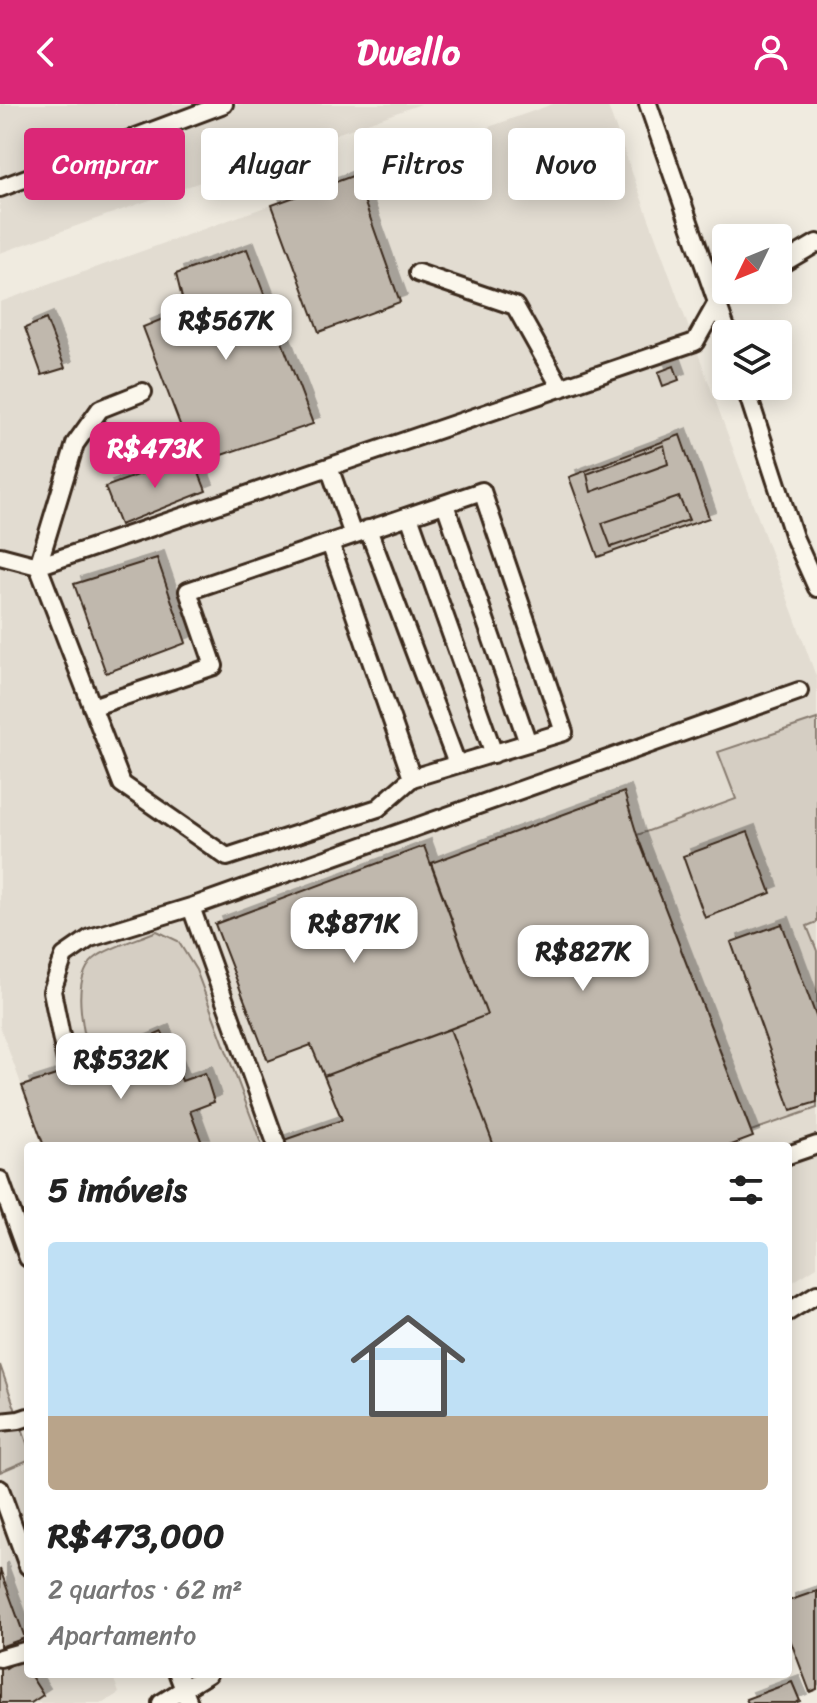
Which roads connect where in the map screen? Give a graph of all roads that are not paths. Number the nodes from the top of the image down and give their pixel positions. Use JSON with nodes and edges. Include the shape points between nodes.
{"nodes":[{"id":1,"x":224,"y":104,"type":"edge"},
{"id":2,"x":648,"y":104,"type":"edge"},
{"id":3,"x":0,"y":188,"type":"edge"},
{"id":4,"x":817,"y":243,"type":"edge"},
{"id":5,"x":792,"y":258,"type":"edge"},
{"id":6,"x":418,"y":273,"type":"dead end"},
{"id":7,"x":712,"y":284,"type":"edge"},
{"id":8,"x":716,"y":304,"type":"edge"},
{"id":9,"x":561,"y":388,"type":"junction"},
{"id":10,"x":143,"y":392,"type":"dead end"},
{"id":11,"x":750,"y":400,"type":"edge"},
{"id":12,"x":329,"y":467,"type":"junction"},
{"id":13,"x":445,"y":504,"type":"junction"},
{"id":14,"x":409,"y":516,"type":"junction"},
{"id":15,"x":361,"y":532,"type":"junction"},
{"id":16,"x":330,"y":543,"type":"junction"},
{"id":17,"x":0,"y":556,"type":"edge"},
{"id":18,"x":38,"y":566,"type":"junction"},
{"id":19,"x":817,"y":588,"type":"edge"},
{"id":20,"x":799,"y":691,"type":"dead end"},
{"id":21,"x":92,"y":707,"type":"junction"},
{"id":22,"x":528,"y":743,"type":"junction"},
{"id":23,"x":494,"y":754,"type":"junction"},
{"id":24,"x":457,"y":764,"type":"junction"},
{"id":25,"x":412,"y":778,"type":"junction"},
{"id":26,"x":191,"y":907,"type":"junction"},
{"id":27,"x":68,"y":1071,"type":"dead end"},
{"id":28,"x":276,"y":1142,"type":"edge"},
{"id":29,"x":817,"y":1145,"type":"edge"},
{"id":30,"x":792,"y":1154,"type":"edge"},
{"id":31,"x":0,"y":1180,"type":"edge"},
{"id":32,"x":24,"y":1247,"type":"edge"},
{"id":33,"x":817,"y":1294,"type":"edge"},
{"id":34,"x":792,"y":1310,"type":"edge"},
{"id":35,"x":24,"y":1418,"type":"edge"},
{"id":36,"x":0,"y":1422,"type":"edge"},
{"id":37,"x":0,"y":1489,"type":"edge"},
{"id":38,"x":24,"y":1555,"type":"edge"},
{"id":39,"x":24,"y":1651,"type":"edge"},
{"id":40,"x":0,"y":1658,"type":"edge"},
{"id":41,"x":202,"y":1678,"type":"edge"},
{"id":42,"x":184,"y":1689,"type":"edge"},
{"id":43,"x":161,"y":1703,"type":"edge"}],
"edges":[{"from":1,"to":3,"type":"lane"},
{"from":2,"to":7,"type":"lane"},
{"from":4,"to":5,"type":"lane"},
{"from":6,"to":9,"type":"lane","via":[[515,306]]},
{"from":8,"to":9,"type":"lane","via":[[695,342]]},
{"from":9,"to":12,"type":"lane"},
{"from":10,"to":18,"type":"lane","via":[[100,409],[75,444]]},
{"from":11,"to":19,"type":"lane","via":[[794,537]]},
{"from":12,"to":15,"type":"lane"},
{"from":12,"to":18,"type":"lane"},
{"from":13,"to":14,"type":"lane"},
{"from":13,"to":22,"type":"lane"},
{"from":13,"to":22,"type":"lane","via":[[482,491],[564,732]]},
{"from":14,"to":15,"type":"lane"},
{"from":14,"to":23,"type":"lane"},
{"from":15,"to":16,"type":"lane"},
{"from":15,"to":24,"type":"lane"},
{"from":16,"to":21,"type":"lane","via":[[188,591],[214,666]]},
{"from":16,"to":25,"type":"lane"},
{"from":17,"to":18,"type":"lane"},
{"from":18,"to":21,"type":"lane"},
{"from":20,"to":26,"type":"lane"},
{"from":21,"to":25,"type":"lane","via":[[122,784],[227,857],[378,808]]},
{"from":22,"to":23,"type":"lane"},
{"from":23,"to":24,"type":"lane"},
{"from":24,"to":25,"type":"lane"},
{"from":26,"to":27,"type":"lane","via":[[90,938],[64,956],[52,991]]},
{"from":26,"to":28,"type":"lane"},
{"from":29,"to":30,"type":"lane"},
{"from":31,"to":32,"type":"lane"},
{"from":33,"to":34,"type":"lane"},
{"from":35,"to":36,"type":"lane"},
{"from":37,"to":38,"type":"lane"},
{"from":39,"to":40,"type":"lane"},
{"from":41,"to":42,"type":"lane"},
{"from":42,"to":43,"type":"lane"}]}
